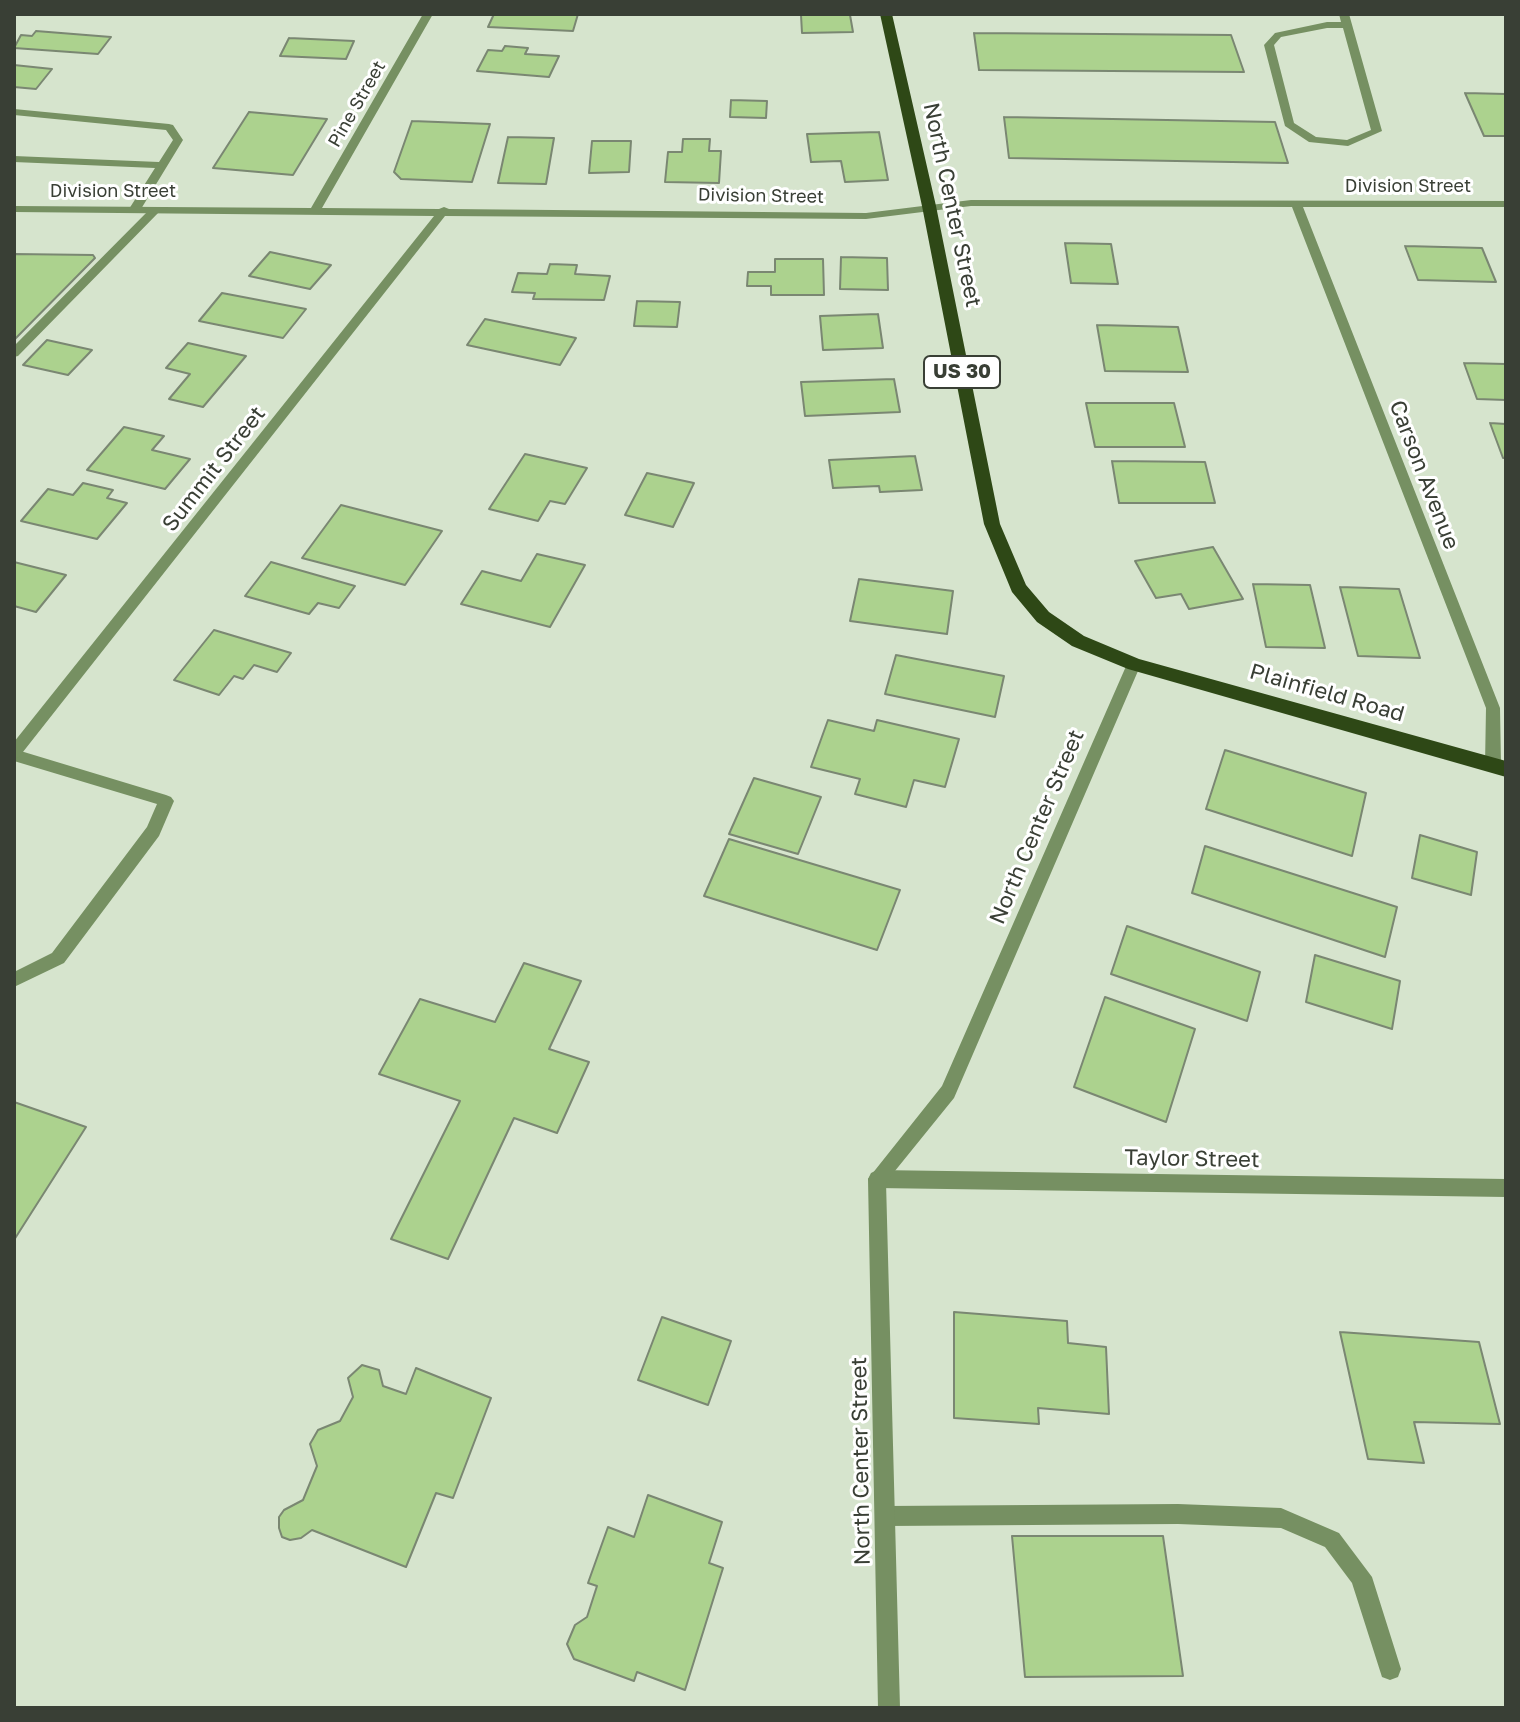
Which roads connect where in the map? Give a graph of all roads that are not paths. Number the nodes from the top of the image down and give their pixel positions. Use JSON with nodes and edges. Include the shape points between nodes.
{"nodes":[{"id":1,"x":428,"y":14,"type":"edge"},
{"id":2,"x":886,"y":14,"type":"edge"},
{"id":3,"x":1345,"y":19,"type":"edge"},
{"id":4,"x":14,"y":112,"type":"edge"},
{"id":5,"x":14,"y":159,"type":"edge"},
{"id":6,"x":162,"y":165,"type":"junction"},
{"id":7,"x":1296,"y":204,"type":"junction"},
{"id":8,"x":1506,"y":204,"type":"edge"},
{"id":9,"x":929,"y":206,"type":"junction"},
{"id":10,"x":14,"y":209,"type":"edge"},
{"id":11,"x":135,"y":209,"type":"junction"},
{"id":12,"x":155,"y":210,"type":"junction"},
{"id":13,"x":315,"y":210,"type":"junction"},
{"id":14,"x":444,"y":210,"type":"junction"},
{"id":15,"x":14,"y":353,"type":"edge"},
{"id":16,"x":1134,"y":664,"type":"junction"},
{"id":17,"x":14,"y":754,"type":"edge"},
{"id":18,"x":1500,"y":767,"type":"edge"},
{"id":19,"x":14,"y":980,"type":"edge"},
{"id":20,"x":877,"y":1179,"type":"junction"},
{"id":21,"x":1506,"y":1188,"type":"edge"},
{"id":22,"x":887,"y":1516,"type":"junction"},
{"id":23,"x":1390,"y":1669,"type":"dead end"},
{"id":24,"x":889,"y":1708,"type":"edge"}],
"edges":[{"from":1,"to":13,"type":"street","name":"Pine Street"},
{"from":2,"to":9,"type":"main road","name":"North Center Street","number":"US 30"},
{"from":3,"to":3,"type":"street","via":[[1377,131],[1348,143],[1313,140],[1289,124],[1269,45],[1278,35]]},
{"from":4,"to":6,"type":"street","via":[[169,127],[178,140]]},
{"from":5,"to":6,"type":"street"},
{"from":6,"to":11,"type":"street"},
{"from":7,"to":8,"type":"street","name":"Division Street"},
{"from":7,"to":9,"type":"street","name":"Division Street"},
{"from":7,"to":18,"type":"street","name":"Carson Avenue","via":[[1493,708]]},
{"from":9,"to":14,"type":"street","name":"Division Street","via":[[866,216]]},
{"from":9,"to":16,"type":"main road","name":"North Center Street","number":"US 30","via":[[992,524],[1005,563],[1043,617],[1078,641]]},
{"from":10,"to":11,"type":"street","name":"Division Street"},
{"from":11,"to":12,"type":"street","name":"Division Street"},
{"from":12,"to":13,"type":"street","name":"Division Street"},
{"from":12,"to":15,"type":"street"},
{"from":13,"to":14,"type":"street","name":"Division Street"},
{"from":14,"to":17,"type":"street","name":"Summit Street"},
{"from":16,"to":18,"type":"main road","name":"Plainfield Road","number":"US 30"},
{"from":16,"to":20,"type":"street","name":"North Center Street","via":[[948,1092]]},
{"from":17,"to":19,"type":"street","via":[[166,801],[153,831],[58,958]]},
{"from":20,"to":21,"type":"street","name":"Taylor Street"},
{"from":20,"to":22,"type":"street","name":"North Center Street"},
{"from":22,"to":23,"type":"street","via":[[1281,1518],[1332,1540],[1361,1577]]},
{"from":22,"to":24,"type":"street","name":"North Center Street"}]}
